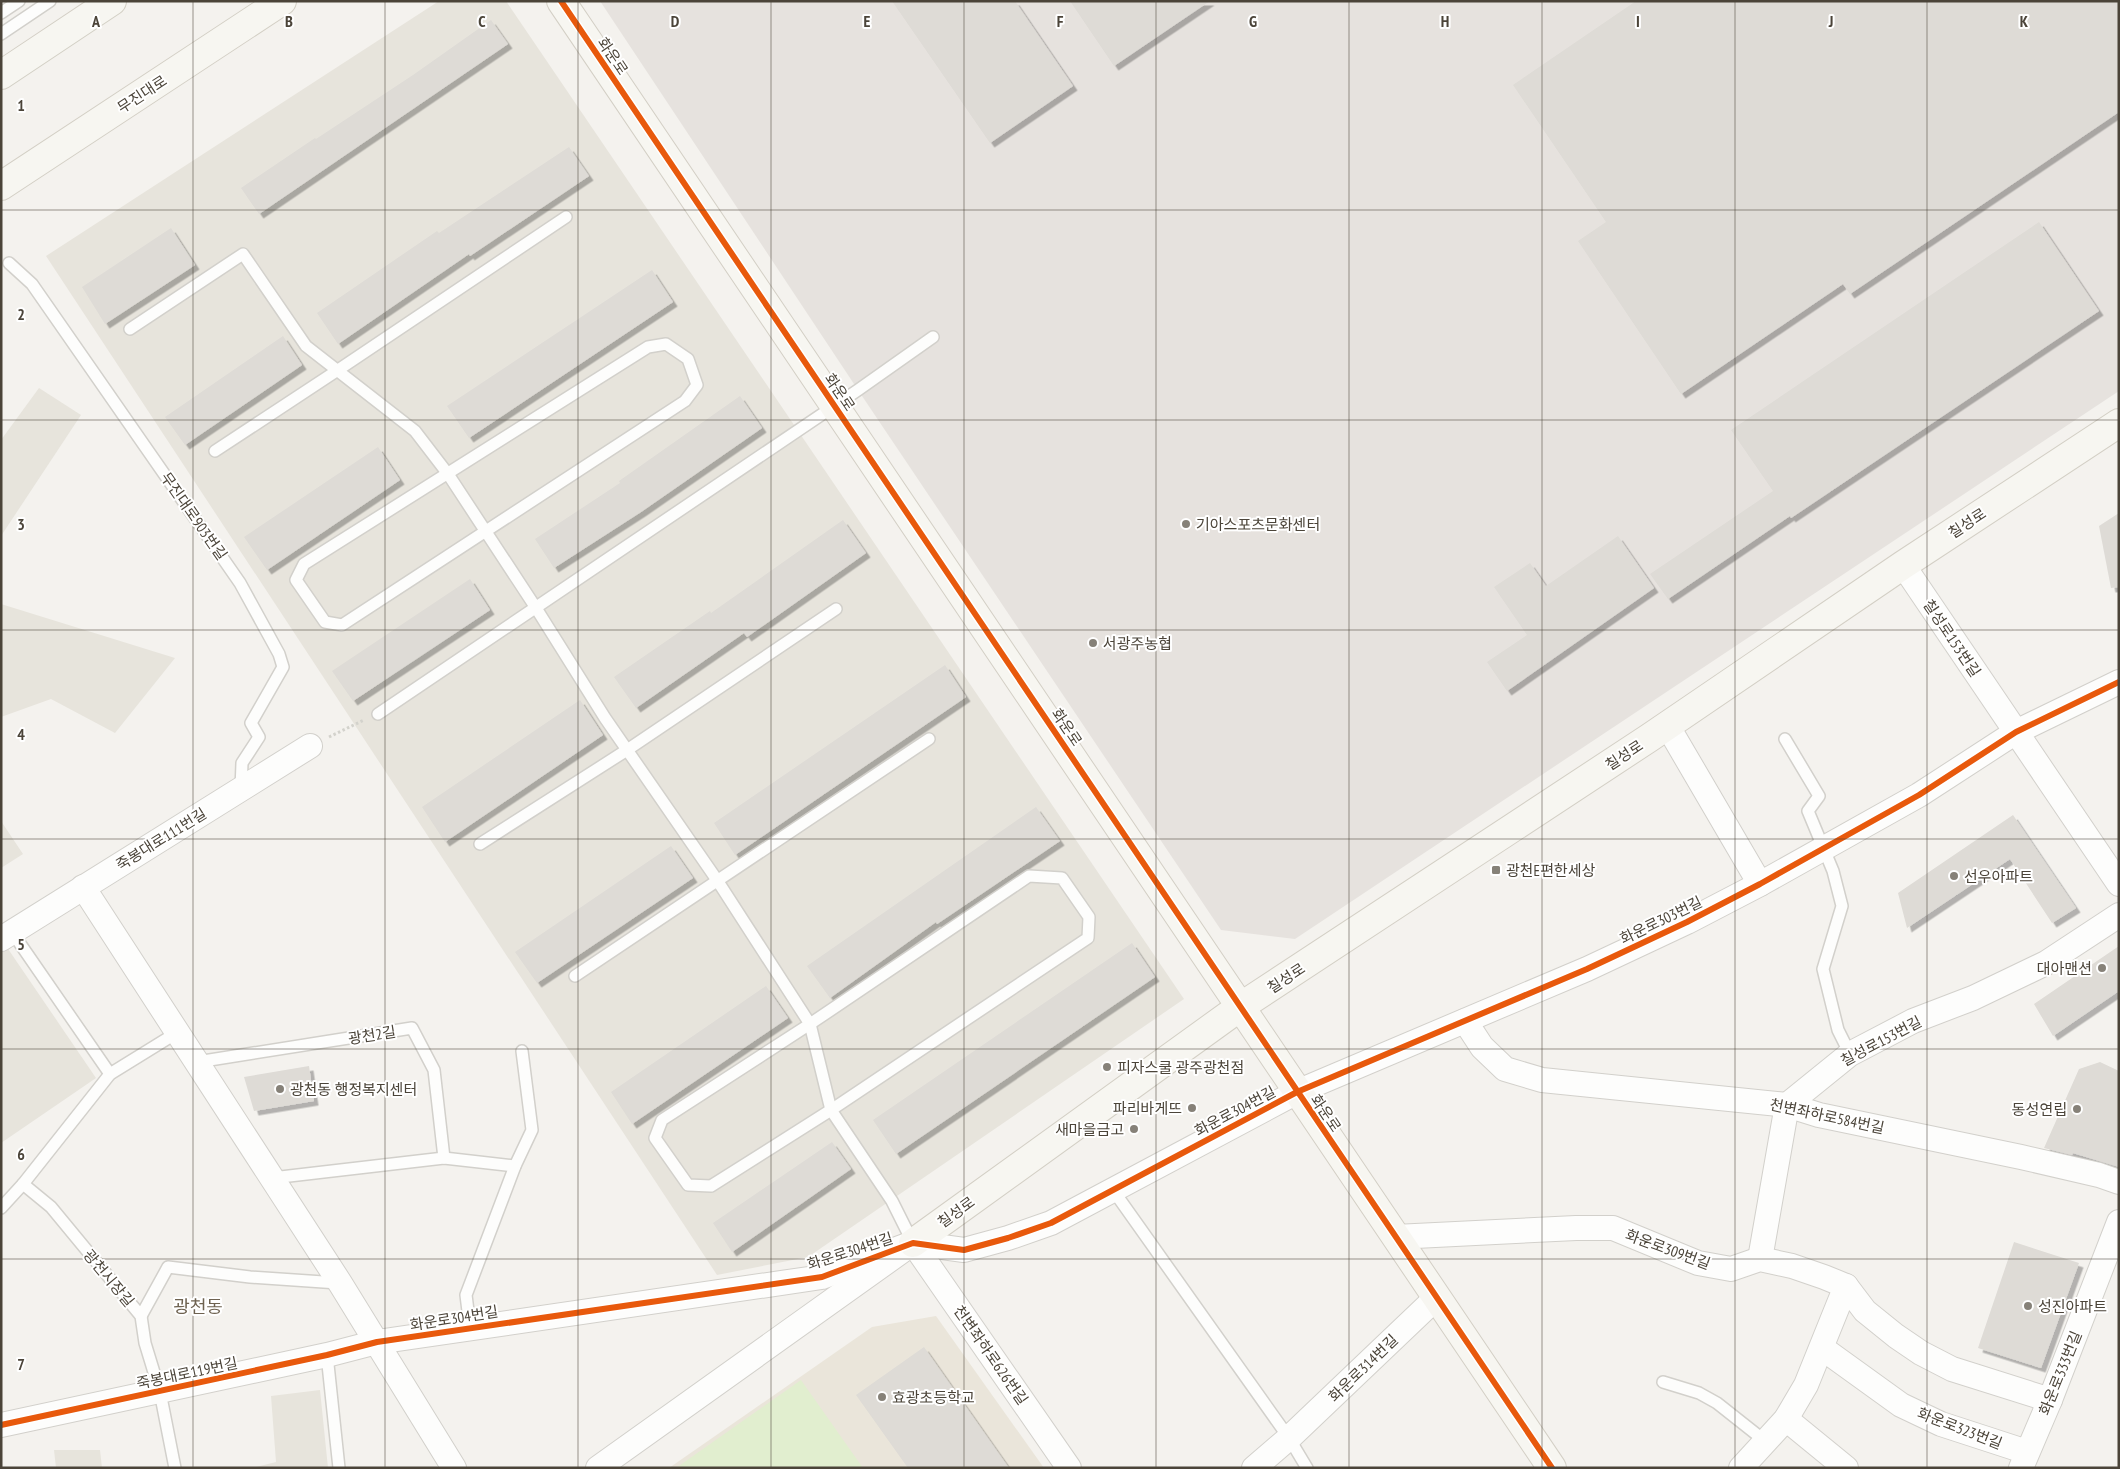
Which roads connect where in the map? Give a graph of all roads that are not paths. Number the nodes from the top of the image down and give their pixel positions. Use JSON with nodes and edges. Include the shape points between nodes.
{"nodes":[{"id":1,"x":19,"y":1,"type":"edge"},
{"id":2,"x":50,"y":1,"type":"edge"},
{"id":3,"x":112,"y":1,"type":"edge"},
{"id":4,"x":282,"y":1,"type":"edge"},
{"id":5,"x":561,"y":1,"type":"edge"},
{"id":6,"x":1,"y":13,"type":"edge"},
{"id":7,"x":1,"y":34,"type":"edge"},
{"id":8,"x":1,"y":75,"type":"edge"},
{"id":9,"x":5,"y":190,"type":"edge"},
{"id":10,"x":566,"y":217,"type":"dead end"},
{"id":11,"x":9,"y":263,"type":"dead end"},
{"id":12,"x":130,"y":328,"type":"dead end"},
{"id":13,"x":933,"y":337,"type":"dead end"},
{"id":14,"x":338,"y":370,"type":"junction"},
{"id":15,"x":834,"y":406,"type":"junction"},
{"id":16,"x":2119,"y":422,"type":"edge"},
{"id":17,"x":215,"y":451,"type":"dead end"},
{"id":18,"x":448,"y":474,"type":"junction"},
{"id":19,"x":487,"y":532,"type":"junction"},
{"id":20,"x":1903,"y":565,"type":"junction"},
{"id":21,"x":536,"y":608,"type":"junction"},
{"id":22,"x":836,"y":609,"type":"dead end"},
{"id":23,"x":2119,"y":682,"type":"edge"},
{"id":24,"x":378,"y":714,"type":"road end"},
{"id":25,"x":1667,"y":726,"type":"junction"},
{"id":26,"x":2016,"y":732,"type":"junction"},
{"id":27,"x":929,"y":739,"type":"dead end"},
{"id":28,"x":1785,"y":739,"type":"dead end"},
{"id":29,"x":310,"y":746,"type":"road end"},
{"id":30,"x":627,"y":750,"type":"junction"},
{"id":31,"x":240,"y":789,"type":"junction"},
{"id":32,"x":480,"y":844,"type":"dead end"},
{"id":33,"x":1823,"y":849,"type":"junction"},
{"id":34,"x":717,"y":880,"type":"junction"},
{"id":35,"x":1760,"y":884,"type":"junction"},
{"id":36,"x":2119,"y":884,"type":"edge"},
{"id":37,"x":83,"y":887,"type":"junction"},
{"id":38,"x":2119,"y":915,"type":"edge"},
{"id":39,"x":6,"y":935,"type":"edge"},
{"id":40,"x":575,"y":976,"type":"dead end"},
{"id":41,"x":1240,"y":1008,"type":"junction"},
{"id":42,"x":1465,"y":1020,"type":"junction"},
{"id":43,"x":810,"y":1024,"type":"junction"},
{"id":44,"x":178,"y":1032,"type":"junction"},
{"id":45,"x":522,"y":1051,"type":"dead end"},
{"id":46,"x":1850,"y":1054,"type":"junction"},
{"id":47,"x":198,"y":1062,"type":"junction"},
{"id":48,"x":110,"y":1074,"type":"junction"},
{"id":49,"x":1297,"y":1092,"type":"junction"},
{"id":50,"x":1787,"y":1105,"type":"junction"},
{"id":51,"x":831,"y":1110,"type":"junction"},
{"id":52,"x":444,"y":1158,"type":"junction"},
{"id":53,"x":514,"y":1166,"type":"junction"},
{"id":54,"x":272,"y":1178,"type":"junction"},
{"id":55,"x":2119,"y":1182,"type":"edge"},
{"id":56,"x":24,"y":1184,"type":"junction"},
{"id":57,"x":1113,"y":1190,"type":"junction"},
{"id":58,"x":3,"y":1203,"type":"edge"},
{"id":59,"x":2119,"y":1222,"type":"edge"},
{"id":60,"x":1395,"y":1237,"type":"junction"},
{"id":61,"x":913,"y":1243,"type":"junction"},
{"id":62,"x":1760,"y":1259,"type":"junction"},
{"id":63,"x":340,"y":1283,"type":"junction"},
{"id":64,"x":1846,"y":1286,"type":"junction"},
{"id":65,"x":1436,"y":1298,"type":"junction"},
{"id":66,"x":141,"y":1316,"type":"junction"},
{"id":67,"x":470,"y":1328,"type":"junction"},
{"id":68,"x":378,"y":1342,"type":"junction"},
{"id":69,"x":1822,"y":1348,"type":"junction"},
{"id":70,"x":327,"y":1355,"type":"junction"},
{"id":71,"x":1663,"y":1382,"type":"dead end"},
{"id":72,"x":160,"y":1392,"type":"junction"},
{"id":73,"x":2050,"y":1400,"type":"junction"},
{"id":74,"x":1786,"y":1419,"type":"junction"},
{"id":75,"x":1,"y":1425,"type":"edge"},
{"id":76,"x":1289,"y":1438,"type":"junction"},
{"id":77,"x":1765,"y":1441,"type":"junction"},
{"id":78,"x":2024,"y":1460,"type":"edge"},
{"id":79,"x":175,"y":1468,"type":"edge"},
{"id":80,"x":339,"y":1468,"type":"edge"},
{"id":81,"x":454,"y":1468,"type":"edge"},
{"id":82,"x":598,"y":1468,"type":"edge"},
{"id":83,"x":1069,"y":1468,"type":"edge"},
{"id":84,"x":1254,"y":1468,"type":"edge"},
{"id":85,"x":1307,"y":1468,"type":"edge"},
{"id":86,"x":1552,"y":1468,"type":"edge"},
{"id":87,"x":1741,"y":1468,"type":"edge"},
{"id":88,"x":1846,"y":1468,"type":"edge"}],
"edges":[{"from":1,"to":6,"type":"lane"},
{"from":2,"to":7,"type":"lane"},
{"from":3,"to":8,"type":"street"},
{"from":4,"to":9,"type":"street","name":"무진대로","via":[[58,148]]},
{"from":5,"to":15,"type":"street","name":"화운로"},
{"from":10,"to":14,"type":"lane"},
{"from":11,"to":31,"type":"lane","name":"무진대로903번길","via":[[32,284],[240,583],[279,654],[283,668],[251,723],[259,737],[242,763]]},
{"from":12,"to":14,"type":"lane","via":[[244,254],[306,346]]},
{"from":13,"to":15,"type":"lane"},
{"from":14,"to":17,"type":"lane"},
{"from":14,"to":18,"type":"lane","via":[[414,431]]},
{"from":15,"to":21,"type":"lane"},
{"from":15,"to":41,"type":"street","name":"화운로"},
{"from":16,"to":20,"type":"street","name":"칠성로"},
{"from":18,"to":19,"type":"lane"},
{"from":18,"to":19,"type":"lane","via":[[304,564],[296,580],[325,622],[342,625]]},
{"from":18,"to":19,"type":"lane","via":[[648,347],[666,344],[688,359],[696,385],[685,401]]},
{"from":19,"to":21,"type":"lane"},
{"from":20,"to":25,"type":"street","name":"칠성로"},
{"from":20,"to":26,"type":"street","name":"칠성로153번길"},
{"from":21,"to":24,"type":"lane"},
{"from":21,"to":30,"type":"lane"},
{"from":22,"to":30,"type":"lane"},
{"from":23,"to":26,"type":"street","name":"화운로303번길"},
{"from":25,"to":35,"type":"street"},
{"from":25,"to":41,"type":"street","name":"칠성로"},
{"from":26,"to":33,"type":"street","name":"화운로303번길","via":[[1919,795]]},
{"from":26,"to":36,"type":"street","name":"칠성로153번길"},
{"from":27,"to":34,"type":"lane"},
{"from":28,"to":33,"type":"lane","via":[[1819,796],[1808,811]]},
{"from":29,"to":31,"type":"street","name":"죽봉대로111번길"},
{"from":30,"to":32,"type":"lane"},
{"from":30,"to":34,"type":"lane"},
{"from":31,"to":37,"type":"street","name":"죽봉대로111번길"},
{"from":33,"to":35,"type":"street","name":"화운로303번길"},
{"from":33,"to":46,"type":"lane","via":[[1833,870],[1842,906],[1823,969],[1838,1030]]},
{"from":34,"to":40,"type":"lane"},
{"from":34,"to":43,"type":"lane"},
{"from":35,"to":42,"type":"street","name":"화운로303번길","via":[[1587,969]]},
{"from":37,"to":39,"type":"street","name":"죽봉대로111번길"},
{"from":37,"to":44,"type":"street"},
{"from":38,"to":46,"type":"street","name":"칠성로153번길","via":[[2046,963],[1973,998],[1913,1021]]},
{"from":39,"to":48,"type":"lane","name":"죽봉대로111번길"},
{"from":41,"to":49,"type":"street","name":"화운로"},
{"from":41,"to":61,"type":"street","name":"칠성로"},
{"from":42,"to":49,"type":"street","name":"화운로303번길"},
{"from":42,"to":50,"type":"street","name":"천변좌하로584번길","via":[[1482,1048],[1506,1069],[1542,1080]]},
{"from":43,"to":51,"type":"lane"},
{"from":43,"to":51,"type":"lane","via":[[662,1120],[655,1138],[688,1186],[711,1186]]},
{"from":43,"to":51,"type":"lane","via":[[1030,876],[1062,878],[1088,917],[1088,938]]},
{"from":44,"to":47,"type":"street"},
{"from":44,"to":48,"type":"lane"},
{"from":45,"to":53,"type":"lane","name":"화운로304번길","via":[[532,1130]]},
{"from":46,"to":50,"type":"street","name":"칠성로153번길"},
{"from":47,"to":52,"type":"lane","name":"광천2길","via":[[412,1028],[434,1070]]},
{"from":47,"to":54,"type":"street"},
{"from":48,"to":56,"type":"lane"},
{"from":49,"to":57,"type":"street","name":"화운로304번길"},
{"from":49,"to":60,"type":"street","name":"화운로"},
{"from":50,"to":55,"type":"street","name":"천변좌하로584번길","via":[[1819,1115]]},
{"from":50,"to":62,"type":"street"},
{"from":51,"to":61,"type":"lane","via":[[892,1201]]},
{"from":52,"to":53,"type":"lane"},
{"from":52,"to":54,"type":"lane"},
{"from":53,"to":67,"type":"lane","name":"화운로304번길","via":[[466,1295]]},
{"from":54,"to":63,"type":"street"},
{"from":56,"to":58,"type":"lane"},
{"from":56,"to":66,"type":"lane","name":"광천시장길","via":[[51,1207]]},
{"from":57,"to":61,"type":"street","name":"화운로304번길","via":[[1051,1223],[964,1250]]},
{"from":57,"to":76,"type":"lane"},
{"from":59,"to":73,"type":"street","name":"화운로333번길"},
{"from":60,"to":62,"type":"street","name":"화운로309번길","via":[[1613,1228],[1698,1263],[1731,1270]]},
{"from":60,"to":65,"type":"street","name":"화운로"},
{"from":61,"to":67,"type":"street","name":"화운로304번길","via":[[822,1276]]},
{"from":61,"to":82,"type":"street","name":"화운로304번길"},
{"from":61,"to":83,"type":"street","name":"천변좌하로626번길"},
{"from":62,"to":64,"type":"street","via":[[1824,1276]]},
{"from":63,"to":66,"type":"lane","via":[[168,1267]]},
{"from":63,"to":68,"type":"street"},
{"from":64,"to":69,"type":"street"},
{"from":64,"to":73,"type":"street","via":[[1865,1311],[1921,1353],[1952,1369]]},
{"from":65,"to":76,"type":"street","name":"화운로314번길"},
{"from":65,"to":86,"type":"street","name":"화운로"},
{"from":66,"to":72,"type":"lane","name":"광천시장길","via":[[145,1343]]},
{"from":67,"to":68,"type":"street","name":"화운로304번길"},
{"from":68,"to":70,"type":"street","name":"죽봉대로119번길"},
{"from":68,"to":81,"type":"street"},
{"from":69,"to":74,"type":"street"},
{"from":69,"to":78,"type":"street","name":"화운로323번길","via":[[1901,1405]]},
{"from":70,"to":72,"type":"street","name":"죽봉대로119번길"},
{"from":70,"to":80,"type":"lane"},
{"from":71,"to":77,"type":"lane","via":[[1717,1403]]},
{"from":72,"to":75,"type":"street","name":"죽봉대로119번길"},
{"from":72,"to":79,"type":"lane","name":"죽봉대로119번길"},
{"from":73,"to":78,"type":"street","name":"화운로333번길"},
{"from":74,"to":77,"type":"street"},
{"from":74,"to":88,"type":"street"},
{"from":76,"to":84,"type":"street","name":"화운로314번길"},
{"from":76,"to":85,"type":"lane"},
{"from":77,"to":87,"type":"street"}]}
